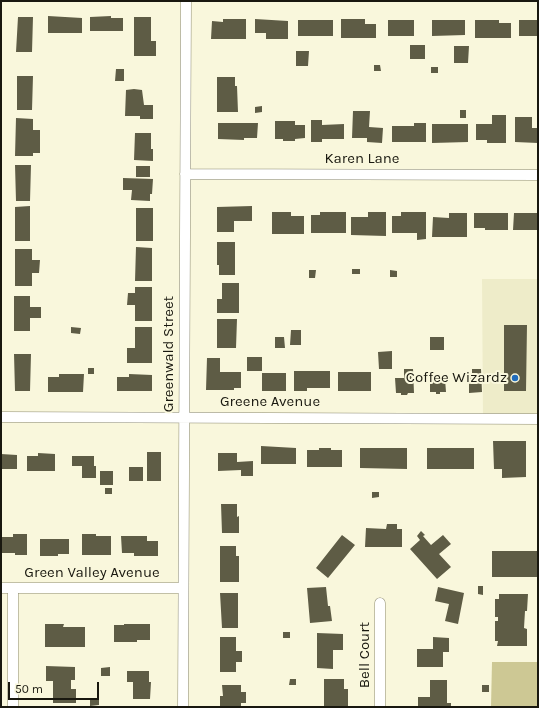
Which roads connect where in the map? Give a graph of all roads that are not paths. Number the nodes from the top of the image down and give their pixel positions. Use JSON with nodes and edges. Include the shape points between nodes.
{"nodes":[{"id":1,"x":186,"y":1,"type":"edge"},
{"id":2,"x":185,"y":174,"type":"junction"},
{"id":3,"x":538,"y":175,"type":"edge"},
{"id":4,"x":1,"y":417,"type":"edge"},
{"id":5,"x":184,"y":417,"type":"junction"},
{"id":6,"x":538,"y":418,"type":"edge"},
{"id":7,"x":1,"y":588,"type":"edge"},
{"id":8,"x":13,"y":588,"type":"junction"},
{"id":9,"x":183,"y":588,"type":"junction"},
{"id":10,"x":380,"y":603,"type":"dead end"},
{"id":11,"x":13,"y":707,"type":"edge"},
{"id":12,"x":183,"y":707,"type":"edge"},
{"id":13,"x":380,"y":707,"type":"edge"}],
"edges":[{"from":1,"to":2,"type":"street","name":"Greenwald Street"},
{"from":2,"to":3,"type":"street","name":"Karen Lane"},
{"from":2,"to":5,"type":"street","name":"Greenwald Street"},
{"from":4,"to":5,"type":"street","name":"Greene Avenue"},
{"from":5,"to":6,"type":"street","name":"Greene Avenue"},
{"from":5,"to":9,"type":"street","name":"Greenwald Street"},
{"from":7,"to":8,"type":"street","name":"Green Valley Avenue"},
{"from":8,"to":9,"type":"street","name":"Green Valley Avenue"},
{"from":8,"to":11,"type":"street"},
{"from":9,"to":12,"type":"street","name":"Greenwald Street"},
{"from":10,"to":13,"type":"street","name":"Bell Court"}]}
